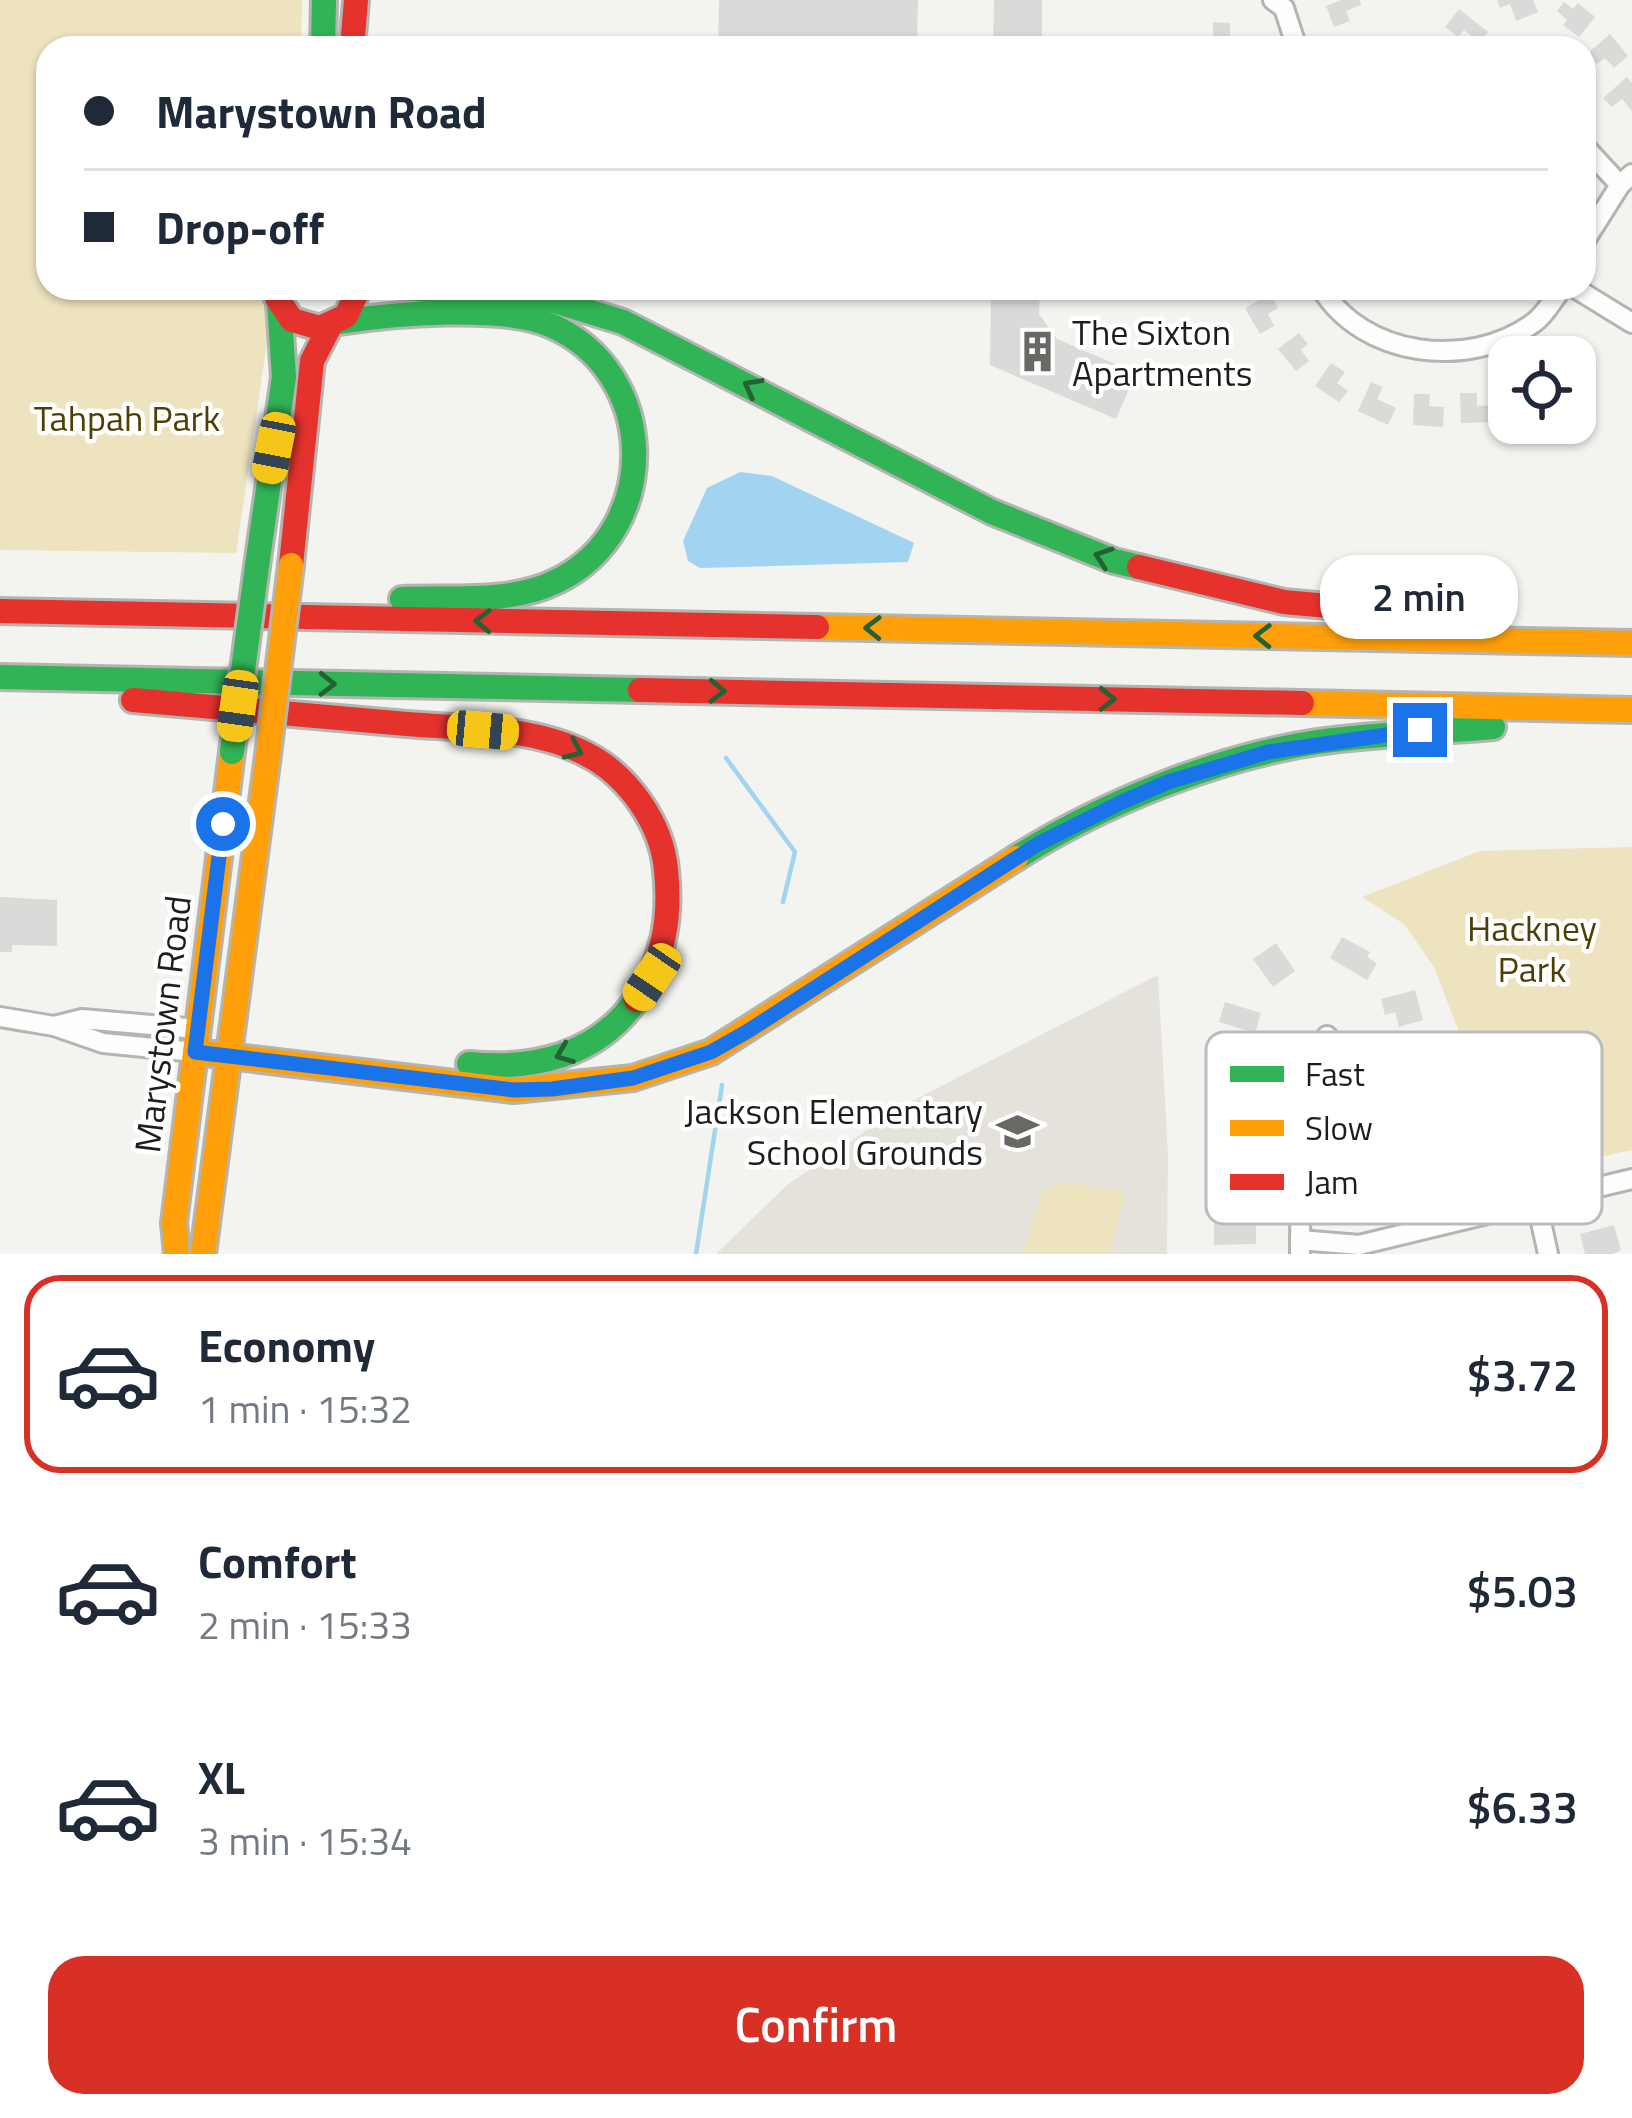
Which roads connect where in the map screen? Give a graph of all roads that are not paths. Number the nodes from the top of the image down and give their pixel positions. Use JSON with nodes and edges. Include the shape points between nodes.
{"nodes":[{"id":1,"x":324,"y":0,"type":"edge"},
{"id":2,"x":356,"y":0,"type":"edge"},
{"id":3,"x":1273,"y":0,"type":"edge"},
{"id":4,"x":323,"y":36,"type":"edge"},
{"id":5,"x":353,"y":36,"type":"edge"},
{"id":6,"x":1294,"y":36,"type":"edge"},
{"id":7,"x":1596,"y":156,"type":"edge"},
{"id":8,"x":1626,"y":180,"type":"edge"},
{"id":9,"x":1596,"y":224,"type":"edge"},
{"id":10,"x":277,"y":300,"type":"edge"},
{"id":11,"x":280,"y":300,"type":"edge"},
{"id":12,"x":355,"y":300,"type":"edge"},
{"id":13,"x":551,"y":300,"type":"edge"},
{"id":14,"x":1334,"y":300,"type":"edge"},
{"id":15,"x":1552,"y":300,"type":"edge"},
{"id":16,"x":1595,"y":300,"type":"edge"},
{"id":17,"x":1632,"y":323,"type":"edge"},
{"id":18,"x":334,"y":324,"type":"junction"},
{"id":19,"x":0,"y":611,"type":"edge"},
{"id":20,"x":108,"y":613,"type":"junction"},
{"id":21,"x":1632,"y":640,"type":"edge"},
{"id":22,"x":0,"y":677,"type":"edge"},
{"id":23,"x":0,"y":690,"type":"edge"},
{"id":24,"x":1632,"y":712,"type":"edge"},
{"id":25,"x":0,"y":1017,"type":"edge"},
{"id":26,"x":197,"y":1040,"type":"junction"},
{"id":27,"x":232,"y":1045,"type":"junction"},
{"id":28,"x":1632,"y":1179,"type":"edge"},
{"id":29,"x":1602,"y":1185,"type":"edge"},
{"id":30,"x":1440,"y":1224,"type":"edge"},
{"id":31,"x":1541,"y":1224,"type":"edge"},
{"id":32,"x":1300,"y":1247,"type":"edge"},
{"id":33,"x":177,"y":1254,"type":"edge"},
{"id":34,"x":203,"y":1254,"type":"edge"},
{"id":35,"x":1548,"y":1254,"type":"edge"}],
"edges":[{"from":1,"to":4,"type":"main road"},
{"from":2,"to":5,"type":"main road"},
{"from":3,"to":6,"type":"street"},
{"from":7,"to":8,"type":"street"},
{"from":8,"to":9,"type":"street"},
{"from":10,"to":26,"type":"main road","name":"Marystown Road","bridge":true,"via":[[284,377]]},
{"from":11,"to":18,"type":"main road","via":[[301,325]]},
{"from":12,"to":18,"type":"main road","name":"Marystown Road"},
{"from":21,"to":13,"type":"main road","one_way":true,"via":[[1284,602],[1152,572],[992,512],[622,322]]},
{"from":14,"to":15,"type":"street","via":[[1375,339],[1436,353],[1496,344],[1535,322]]},
{"from":16,"to":17,"type":"street"},
{"from":18,"to":20,"type":"main road","via":[[379,314],[507,319],[546,323],[579,340],[606,365],[634,418],[632,497],[604,546],[558,581],[529,590]]},
{"from":18,"to":27,"type":"main road","name":"Marystown Road","bridge":true,"via":[[312,361]]},
{"from":19,"to":20,"type":"main road"},
{"from":21,"to":20,"type":"main road","one_way":true},
{"from":22,"to":24,"type":"main road","one_way":true},
{"from":23,"to":27,"type":"main road","one_way":true,"via":[[527,734],[609,770],[644,806],[670,877],[665,946],[617,1024],[569,1054],[506,1067]]},
{"from":24,"to":27,"type":"main road","via":[[1319,742],[1168,782],[1038,844],[730,1041],[633,1078],[514,1090]]},
{"from":25,"to":26,"type":"street","via":[[54,1026],[82,1019]]},
{"from":26,"to":27,"type":"main road"},
{"from":26,"to":33,"type":"main road","name":"Marystown Road"},
{"from":27,"to":34,"type":"main road","name":"Marystown Road"},
{"from":28,"to":29,"type":"street"},
{"from":30,"to":32,"type":"street","via":[[1359,1245]]},
{"from":31,"to":35,"type":"street"}]}
